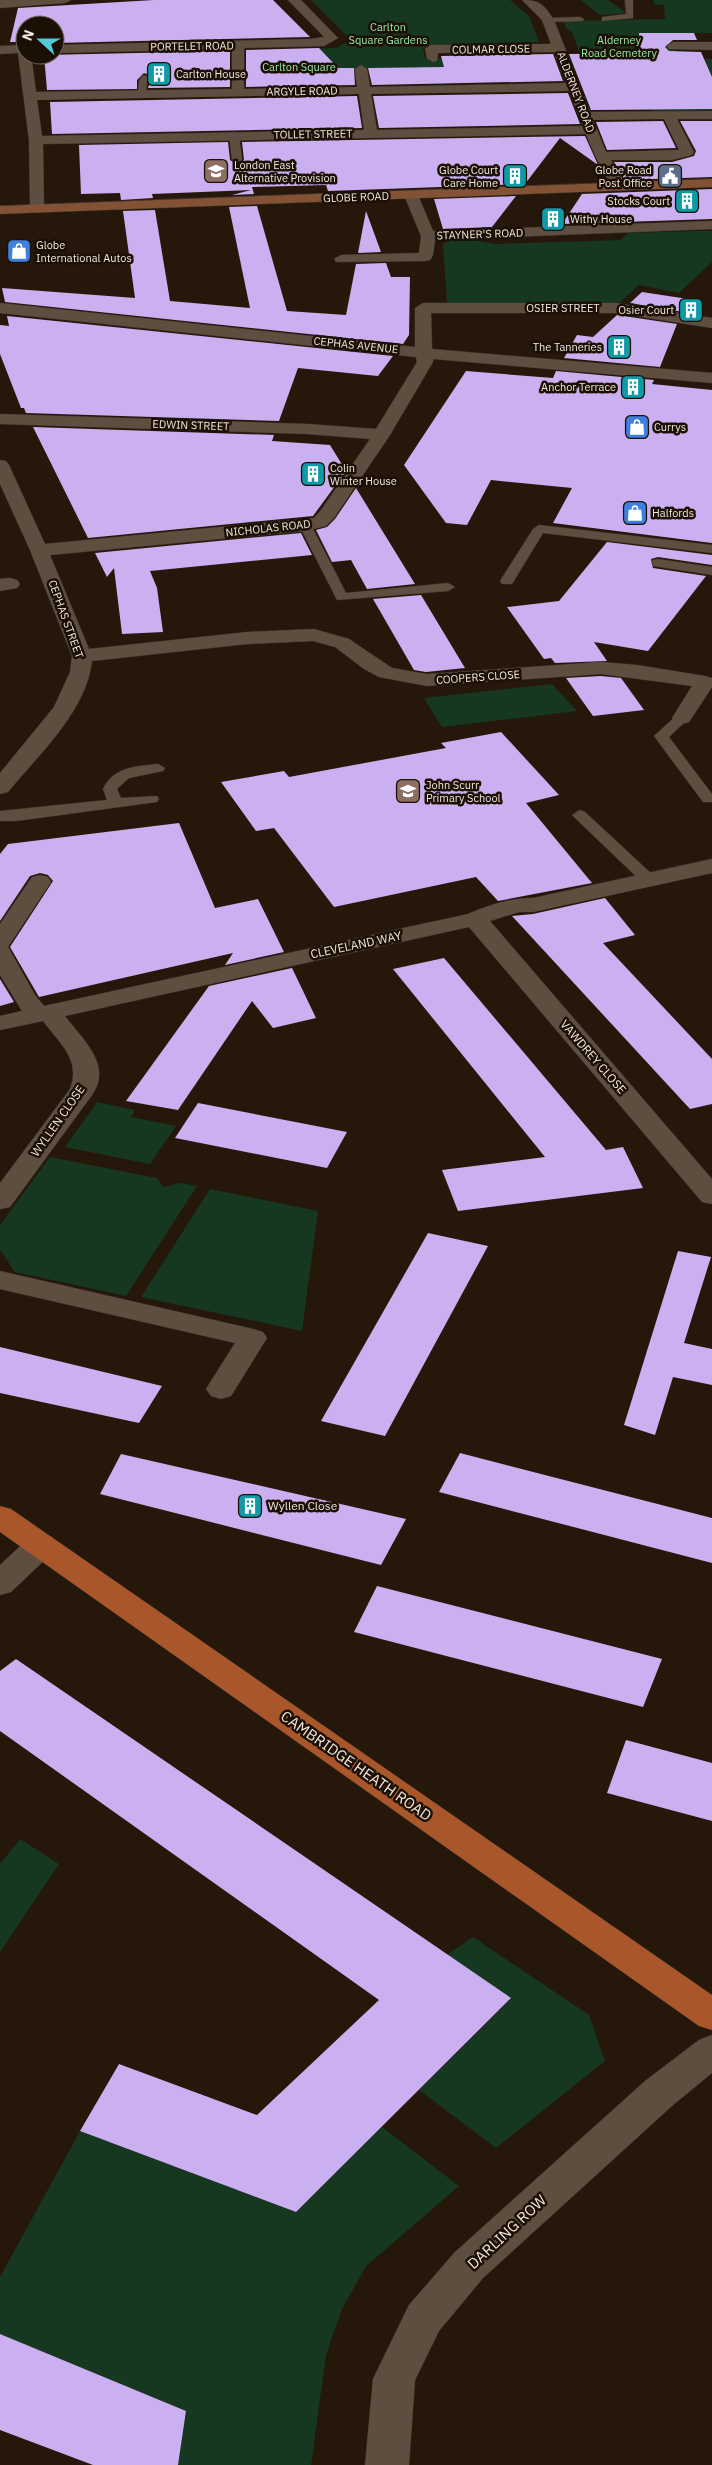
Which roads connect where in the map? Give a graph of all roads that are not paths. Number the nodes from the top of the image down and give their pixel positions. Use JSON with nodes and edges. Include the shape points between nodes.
{"nodes":[{"id":1,"x":65,"y":0,"type":"edge"},
{"id":2,"x":294,"y":0,"type":"edge"},
{"id":3,"x":528,"y":0,"type":"edge"},
{"id":4,"x":629,"y":0,"type":"edge"},
{"id":5,"x":0,"y":4,"type":"edge"},
{"id":6,"x":605,"y":19,"type":"dead end"},
{"id":7,"x":548,"y":20,"type":"junction"},
{"id":8,"x":580,"y":20,"type":"dead end"},
{"id":9,"x":238,"y":45,"type":"junction"},
{"id":10,"x":673,"y":46,"type":"dead end"},
{"id":11,"x":712,"y":46,"type":"edge"},
{"id":12,"x":560,"y":48,"type":"junction"},
{"id":13,"x":15,"y":49,"type":"edge"},
{"id":14,"x":65,"y":49,"type":"edge"},
{"id":15,"x":0,"y":50,"type":"edge"},
{"id":16,"x":433,"y":58,"type":"dead end"},
{"id":17,"x":26,"y":65,"type":"edge"},
{"id":18,"x":361,"y":69,"type":"dead end"},
{"id":19,"x":146,"y":77,"type":"dead end"},
{"id":20,"x":574,"y":87,"type":"junction"},
{"id":21,"x":365,"y":90,"type":"junction"},
{"id":22,"x":238,"y":92,"type":"junction"},
{"id":23,"x":142,"y":94,"type":"junction"},
{"id":24,"x":29,"y":96,"type":"junction"},
{"id":25,"x":712,"y":115,"type":"edge"},
{"id":26,"x":586,"y":116,"type":"junction"},
{"id":27,"x":669,"y":116,"type":"junction"},
{"id":28,"x":590,"y":130,"type":"junction"},
{"id":29,"x":371,"y":133,"type":"junction"},
{"id":30,"x":234,"y":136,"type":"junction"},
{"id":31,"x":36,"y":140,"type":"junction"},
{"id":32,"x":603,"y":156,"type":"junction"},
{"id":33,"x":237,"y":160,"type":"dead end"},
{"id":34,"x":712,"y":183,"type":"edge"},
{"id":35,"x":620,"y":188,"type":"junction"},
{"id":36,"x":411,"y":195,"type":"junction"},
{"id":37,"x":37,"y":208,"type":"junction"},
{"id":38,"x":0,"y":210,"type":"edge"},
{"id":39,"x":712,"y":225,"type":"edge"},
{"id":40,"x":428,"y":236,"type":"junction"},
{"id":41,"x":341,"y":259,"type":"dead end"},
{"id":42,"x":0,"y":308,"type":"edge"},
{"id":43,"x":443,"y":308,"type":"joint"},
{"id":44,"x":712,"y":323,"type":"edge"},
{"id":45,"x":425,"y":352,"type":"junction"},
{"id":46,"x":712,"y":378,"type":"edge"},
{"id":47,"x":0,"y":419,"type":"edge"},
{"id":48,"x":381,"y":435,"type":"junction"},
{"id":49,"x":0,"y":465,"type":"edge"},
{"id":50,"x":305,"y":525,"type":"junction"},
{"id":51,"x":712,"y":549,"type":"edge"},
{"id":52,"x":39,"y":550,"type":"junction"},
{"id":53,"x":658,"y":564,"type":"dead end"},
{"id":54,"x":712,"y":571,"type":"edge"},
{"id":55,"x":507,"y":581,"type":"dead end"},
{"id":56,"x":448,"y":587,"type":"dead end"},
{"id":57,"x":82,"y":656,"type":"junction"},
{"id":58,"x":709,"y":679,"type":"edge"},
{"id":59,"x":682,"y":718,"type":"joint"},
{"id":60,"x":158,"y":768,"type":"dead end"},
{"id":61,"x":0,"y":787,"type":"edge"},
{"id":62,"x":152,"y":799,"type":"dead end"},
{"id":63,"x":708,"y":799,"type":"dead end"},
{"id":64,"x":116,"y":803,"type":"junction"},
{"id":65,"x":580,"y":814,"type":"dead end"},
{"id":66,"x":0,"y":816,"type":"edge"},
{"id":67,"x":712,"y":866,"type":"edge"},
{"id":68,"x":649,"y":880,"type":"junction"},
{"id":69,"x":40,"y":882,"type":"dead end"},
{"id":70,"x":475,"y":918,"type":"junction"},
{"id":71,"x":0,"y":942,"type":"edge"},
{"id":72,"x":0,"y":952,"type":"edge"},
{"id":73,"x":44,"y":1014,"type":"junction"},
{"id":74,"x":0,"y":1023,"type":"edge"},
{"id":75,"x":712,"y":1196,"type":"edge"},
{"id":76,"x":0,"y":1201,"type":"edge"},
{"id":77,"x":0,"y":1280,"type":"edge"},
{"id":78,"x":221,"y":1389,"type":"dead end"},
{"id":79,"x":0,"y":1517,"type":"edge"},
{"id":80,"x":41,"y":1545,"type":"junction"},
{"id":81,"x":0,"y":1584,"type":"edge"},
{"id":82,"x":712,"y":2015,"type":"edge"},
{"id":83,"x":712,"y":2051,"type":"edge"},
{"id":84,"x":388,"y":2465,"type":"edge"}],
"edges":[{"from":1,"to":5,"type":"street"},
{"from":2,"to":9,"type":"street","name":"PORTELET ROAD","via":[[332,36],[330,40]]},
{"from":3,"to":7,"type":"street","name":"ALDERNEY ROAD"},
{"from":4,"to":6,"type":"lane","via":[[630,16]]},
{"from":7,"to":8,"type":"lane"},
{"from":7,"to":12,"type":"street","name":"ALDERNEY ROAD"},
{"from":9,"to":14,"type":"street","name":"PORTELET ROAD"},
{"from":9,"to":22,"type":"street"},
{"from":10,"to":11,"type":"street"},
{"from":12,"to":16,"type":"street","name":"COLMAR CLOSE","via":[[431,49]]},
{"from":12,"to":20,"type":"street","name":"ALDERNEY ROAD"},
{"from":13,"to":15,"type":"street"},
{"from":17,"to":24,"type":"street"},
{"from":18,"to":21,"type":"street"},
{"from":19,"to":23,"type":"lane"},
{"from":20,"to":21,"type":"street","name":"ARGYLE ROAD"},
{"from":20,"to":26,"type":"street","name":"ALDERNEY ROAD"},
{"from":21,"to":22,"type":"street","name":"ARGYLE ROAD"},
{"from":21,"to":29,"type":"street"},
{"from":22,"to":23,"type":"street","name":"ARGYLE ROAD"},
{"from":23,"to":24,"type":"street","name":"ARGYLE ROAD"},
{"from":24,"to":31,"type":"street"},
{"from":25,"to":27,"type":"street"},
{"from":26,"to":27,"type":"street"},
{"from":26,"to":28,"type":"street","name":"ALDERNEY ROAD"},
{"from":27,"to":32,"type":"street","via":[[685,153]]},
{"from":28,"to":29,"type":"street","name":"TOLLET STREET"},
{"from":28,"to":32,"type":"street","name":"ALDERNEY ROAD"},
{"from":29,"to":30,"type":"street","name":"TOLLET STREET"},
{"from":30,"to":31,"type":"street","name":"TOLLET STREET"},
{"from":30,"to":33,"type":"lane"},
{"from":31,"to":37,"type":"street"},
{"from":32,"to":35,"type":"street","name":"ALDERNEY ROAD"},
{"from":34,"to":35,"type":"main road","name":"GLOBE ROAD"},
{"from":35,"to":36,"type":"main road","name":"GLOBE ROAD"},
{"from":36,"to":37,"type":"main road","name":"GLOBE ROAD"},
{"from":36,"to":40,"type":"street"},
{"from":37,"to":38,"type":"main road","name":"GLOBE ROAD"},
{"from":39,"to":40,"type":"street","name":"STAYNER'S ROAD"},
{"from":40,"to":41,"type":"street","via":[[425,262]]},
{"from":42,"to":45,"type":"street","name":"CEPHAS AVENUE"},
{"from":43,"to":44,"type":"street","name":"OSIER STREET","via":[[616,308]]},
{"from":43,"to":45,"type":"street","name":"NICHOLAS ROAD","via":[[424,308]]},
{"from":45,"to":46,"type":"street","name":"CEPHAS AVENUE"},
{"from":45,"to":48,"type":"street","name":"NICHOLAS ROAD","via":[[426,362]]},
{"from":47,"to":48,"type":"street","name":"EDWIN STREET","via":[[308,429]]},
{"from":48,"to":50,"type":"street","name":"NICHOLAS ROAD","via":[[328,514],[320,522]]},
{"from":49,"to":52,"type":"street","name":"CEPHAS STREET"},
{"from":50,"to":52,"type":"street","name":"NICHOLAS ROAD"},
{"from":50,"to":56,"type":"lane","via":[[342,597]]},
{"from":51,"to":55,"type":"lane","via":[[539,528]]},
{"from":52,"to":57,"type":"street","name":"CEPHAS STREET"},
{"from":53,"to":54,"type":"lane"},
{"from":57,"to":58,"type":"street","name":"COOPERS CLOSE","via":[[247,638],[314,635],[342,643],[386,673],[427,680],[601,668]]},
{"from":57,"to":61,"type":"street","name":"CEPHAS STREET","via":[[80,678],[69,701]]},
{"from":58,"to":59,"type":"street","name":"COOPERS CLOSE"},
{"from":59,"to":63,"type":"lane","via":[[661,736]]},
{"from":60,"to":64,"type":"lane","via":[[115,780],[110,789]]},
{"from":62,"to":64,"type":"lane"},
{"from":64,"to":66,"type":"lane"},
{"from":65,"to":68,"type":"lane"},
{"from":67,"to":68,"type":"street","name":"CLEVELAND WAY"},
{"from":68,"to":70,"type":"street","name":"CLEVELAND WAY","via":[[519,905]]},
{"from":69,"to":71,"type":"street"},
{"from":70,"to":73,"type":"street","name":"CLEVELAND WAY"},
{"from":70,"to":75,"type":"street","name":"VAWDREY CLOSE"},
{"from":72,"to":73,"type":"street","name":"WYLLEN CLOSE","via":[[24,997]]},
{"from":73,"to":74,"type":"street","name":"CLEVELAND WAY"},
{"from":73,"to":76,"type":"street","name":"WYLLEN CLOSE","via":[[86,1062],[88,1076],[83,1090]]},
{"from":77,"to":78,"type":"street","via":[[252,1338]]},
{"from":79,"to":80,"type":"main road","name":"CAMBRIDGE HEATH ROAD"},
{"from":80,"to":81,"type":"street"},
{"from":80,"to":82,"type":"main road","name":"CAMBRIDGE HEATH ROAD"},
{"from":83,"to":84,"type":"street","name":"DARLING ROW","via":[[659,2093],[469,2265],[424,2318],[394,2379]]}]}
